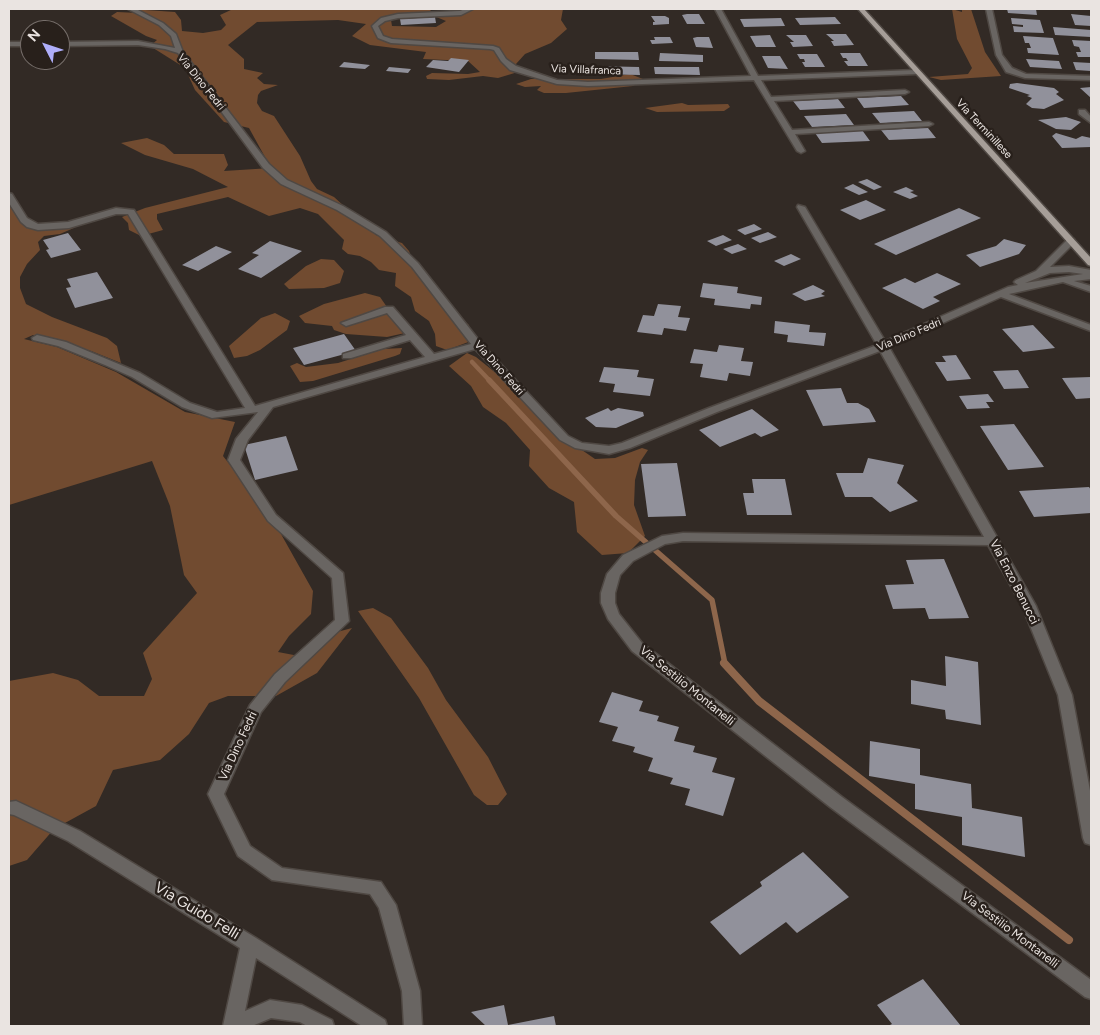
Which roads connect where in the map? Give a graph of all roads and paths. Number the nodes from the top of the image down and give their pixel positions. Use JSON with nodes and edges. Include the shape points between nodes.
{"nodes":[{"id":1,"x":131,"y":9,"type":"edge"},
{"id":2,"x":470,"y":9,"type":"edge"},
{"id":3,"x":718,"y":9,"type":"edge"},
{"id":4,"x":861,"y":9,"type":"edge"},
{"id":5,"x":989,"y":9,"type":"edge"},
{"id":6,"x":70,"y":44,"type":"edge"},
{"id":7,"x":180,"y":52,"type":"junction"},
{"id":8,"x":916,"y":72,"type":"junction"},
{"id":9,"x":756,"y":78,"type":"junction"},
{"id":10,"x":1091,"y":78,"type":"edge"},
{"id":11,"x":906,"y":92,"type":"dead end"},
{"id":12,"x":769,"y":99,"type":"junction"},
{"id":13,"x":1082,"y":112,"type":"dead end"},
{"id":14,"x":1091,"y":121,"type":"edge"},
{"id":15,"x":929,"y":124,"type":"dead end"},
{"id":16,"x":790,"y":132,"type":"junction"},
{"id":17,"x":801,"y":151,"type":"dead end"},
{"id":18,"x":9,"y":196,"type":"edge"},
{"id":19,"x":801,"y":207,"type":"dead end"},
{"id":20,"x":1071,"y":241,"type":"junction"},
{"id":21,"x":1091,"y":263,"type":"edge"},
{"id":22,"x":1037,"y":273,"type":"junction"},
{"id":23,"x":1091,"y":274,"type":"edge"},
{"id":24,"x":1060,"y":280,"type":"junction"},
{"id":25,"x":1011,"y":289,"type":"junction"},
{"id":26,"x":1091,"y":289,"type":"edge"},
{"id":27,"x":1001,"y":294,"type":"junction"},
{"id":28,"x":346,"y":323,"type":"dead end"},
{"id":29,"x":1091,"y":328,"type":"edge"},
{"id":30,"x":412,"y":336,"type":"junction"},
{"id":31,"x":37,"y":338,"type":"dead end"},
{"id":32,"x":477,"y":345,"type":"junction"},
{"id":33,"x":883,"y":346,"type":"junction"},
{"id":34,"x":347,"y":356,"type":"dead end"},
{"id":35,"x":432,"y":358,"type":"junction"},
{"id":36,"x":269,"y":405,"type":"junction"},
{"id":37,"x":252,"y":410,"type":"junction"},
{"id":38,"x":993,"y":540,"type":"junction"},
{"id":39,"x":9,"y":808,"type":"edge"},
{"id":40,"x":1091,"y":838,"type":"edge"},
{"id":41,"x":250,"y":944,"type":"junction"},
{"id":42,"x":1091,"y":991,"type":"edge"},
{"id":43,"x":232,"y":1025,"type":"edge"},
{"id":44,"x":325,"y":1026,"type":"edge"},
{"id":45,"x":378,"y":1026,"type":"edge"},
{"id":46,"x":412,"y":1026,"type":"edge"}],
"edges":[{"from":1,"to":7,"type":"street","via":[[161,24],[174,35]]},
{"from":2,"to":9,"type":"street","name":"Via Villafranca","via":[[398,16],[383,19],[375,26],[380,37],[391,41],[491,47],[497,49],[513,68],[557,82],[588,84]]},
{"from":3,"to":9,"type":"street"},
{"from":4,"to":8,"type":"main road","name":"Via Terminillese"},
{"from":5,"to":10,"type":"street","via":[[999,55],[1009,70],[1025,76]]},
{"from":6,"to":7,"type":"street","name":"Via Dino Fedri","via":[[138,43]]},
{"from":7,"to":32,"type":"street","name":"Via Dino Fedri","via":[[266,166],[284,182],[340,208],[383,234],[416,264]]},
{"from":8,"to":9,"type":"street","name":"Via Villafranca"},
{"from":8,"to":20,"type":"main road","name":"Via Terminillese"},
{"from":9,"to":12,"type":"street"},
{"from":11,"to":12,"type":"street"},
{"from":12,"to":16,"type":"street"},
{"from":13,"to":14,"type":"street"},
{"from":15,"to":16,"type":"street"},
{"from":16,"to":17,"type":"street"},
{"from":18,"to":37,"type":"street","via":[[24,220],[38,227],[69,225],[116,211],[131,212]]},
{"from":19,"to":33,"type":"street","name":"Via Enzo Benucci"},
{"from":20,"to":21,"type":"main road","name":"Via Terminillese"},
{"from":20,"to":22,"type":"street","name":"Via Dino Fedri"},
{"from":22,"to":23,"type":"street","name":"Via Dino Fedri","via":[[1069,269]]},
{"from":22,"to":25,"type":"street","name":"Via Dino Fedri"},
{"from":23,"to":24,"type":"street","name":"Via Dino Fedri"},
{"from":24,"to":25,"type":"street","name":"Via Dino Fedri"},
{"from":24,"to":26,"type":"street","name":"Via Dino Fedri"},
{"from":25,"to":27,"type":"street","name":"Via Dino Fedri"},
{"from":27,"to":29,"type":"street"},
{"from":27,"to":33,"type":"street","name":"Via Dino Fedri"},
{"from":28,"to":30,"type":"street","via":[[389,309]]},
{"from":30,"to":34,"type":"street"},
{"from":30,"to":35,"type":"street"},
{"from":31,"to":37,"type":"street","via":[[62,344],[109,363],[204,413],[230,415]]},
{"from":32,"to":33,"type":"street","name":"Via Dino Fedri","via":[[564,438],[579,446],[609,450]]},
{"from":32,"to":35,"type":"street"},
{"from":33,"to":38,"type":"street","name":"Via Enzo Benucci"},
{"from":35,"to":36,"type":"street"},
{"from":36,"to":37,"type":"street"},
{"from":36,"to":46,"type":"street","name":"Via Dino Fedri","via":[[242,439],[234,460],[272,518],[338,576],[342,621],[280,678],[255,709],[216,794],[244,851],[278,875],[375,887],[387,905],[411,991]]},
{"from":38,"to":40,"type":"street","name":"Via Enzo Benucci","via":[[1029,606],[1065,695]]},
{"from":38,"to":42,"type":"street","name":"Via Sestilio Montanelli","via":[[682,537],[662,540],[628,558],[614,574],[608,603],[613,616],[637,647],[828,796]]},
{"from":39,"to":41,"type":"street","name":"Via Guido Felli","via":[[16,808],[74,836]]},
{"from":41,"to":43,"type":"street"},
{"from":41,"to":45,"type":"street","name":"Via Guido Felli"},
{"from":43,"to":44,"type":"street","via":[[270,1009],[302,1014]]}]}
